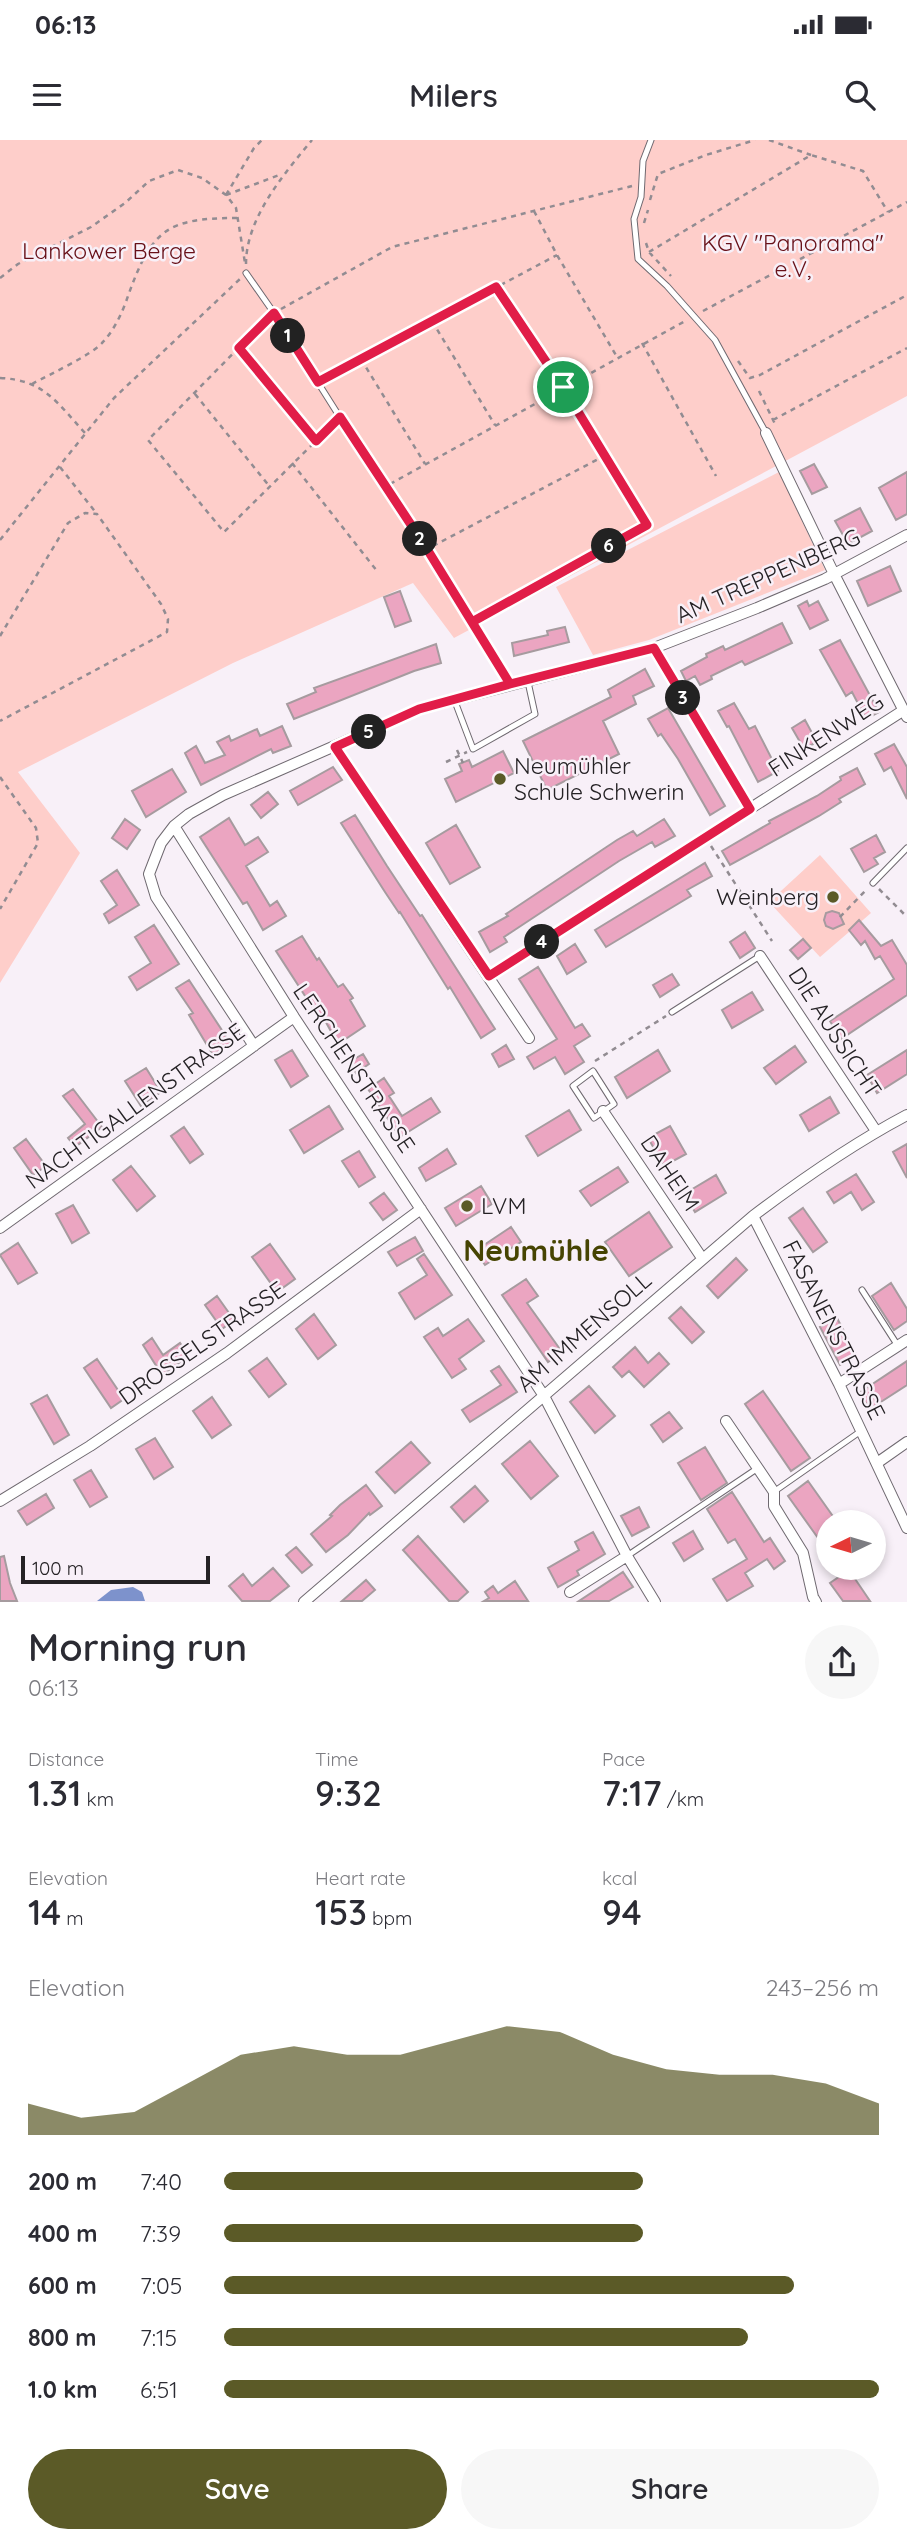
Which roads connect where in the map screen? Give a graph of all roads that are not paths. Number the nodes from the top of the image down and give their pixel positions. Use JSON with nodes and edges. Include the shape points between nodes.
{"nodes":[{"id":1,"x":651,"y":140,"type":"edge"},
{"id":2,"x":246,"y":273,"type":"road end"},
{"id":3,"x":772,"y":431,"type":"joint"},
{"id":4,"x":907,"y":535,"type":"edge"},
{"id":5,"x":834,"y":574,"type":"junction"},
{"id":6,"x":654,"y":648,"type":"junction"},
{"id":7,"x":527,"y":680,"type":"junction"},
{"id":8,"x":510,"y":684,"type":"junction"},
{"id":9,"x":454,"y":699,"type":"junction"},
{"id":10,"x":905,"y":713,"type":"edge"},
{"id":11,"x":335,"y":747,"type":"junction"},
{"id":12,"x":750,"y":809,"type":"junction"},
{"id":13,"x":174,"y":826,"type":"junction"},
{"id":14,"x":907,"y":848,"type":"edge"},
{"id":15,"x":873,"y":883,"type":"road end"},
{"id":16,"x":760,"y":956,"type":"joint"},
{"id":17,"x":489,"y":976,"type":"junction"},
{"id":18,"x":672,"y":1012,"type":"road end"},
{"id":19,"x":294,"y":1017,"type":"junction"},
{"id":20,"x":529,"y":1038,"type":"dead end"},
{"id":21,"x":254,"y":1046,"type":"junction"},
{"id":22,"x":603,"y":1111,"type":"junction"},
{"id":23,"x":907,"y":1115,"type":"edge"},
{"id":24,"x":876,"y":1131,"type":"junction"},
{"id":25,"x":421,"y":1209,"type":"junction"},
{"id":26,"x":753,"y":1216,"type":"junction"},
{"id":27,"x":0,"y":1227,"type":"edge"},
{"id":28,"x":702,"y":1258,"type":"junction"},
{"id":29,"x":862,"y":1290,"type":"dead end"},
{"id":30,"x":902,"y":1343,"type":"edge"},
{"id":31,"x":839,"y":1384,"type":"junction"},
{"id":32,"x":544,"y":1396,"type":"junction"},
{"id":33,"x":726,"y":1421,"type":"dead end"},
{"id":34,"x":862,"y":1431,"type":"junction"},
{"id":35,"x":907,"y":1442,"type":"edge"},
{"id":36,"x":877,"y":1462,"type":"junction"},
{"id":37,"x":758,"y":1468,"type":"junction"},
{"id":38,"x":774,"y":1492,"type":"junction"},
{"id":39,"x":0,"y":1501,"type":"edge"},
{"id":40,"x":907,"y":1528,"type":"edge"},
{"id":41,"x":627,"y":1556,"type":"junction"},
{"id":42,"x":570,"y":1592,"type":"dead end"},
{"id":43,"x":304,"y":1601,"type":"edge"},
{"id":44,"x":654,"y":1601,"type":"edge"},
{"id":45,"x":816,"y":1601,"type":"edge"}],
"edges":[{"from":1,"to":3,"type":"lane","via":[[634,219],[638,259],[715,340]]},
{"from":2,"to":8,"type":"lane"},
{"from":3,"to":5,"type":"street"},
{"from":4,"to":5,"type":"street","name":"AM TREPPENBERG"},
{"from":5,"to":6,"type":"street","name":"AM TREPPENBERG"},
{"from":5,"to":10,"type":"street"},
{"from":6,"to":7,"type":"street","name":"AM TREPPENBERG"},
{"from":6,"to":12,"type":"street"},
{"from":7,"to":8,"type":"street","name":"AM TREPPENBERG"},
{"from":7,"to":9,"type":"lane","via":[[535,714],[473,749]]},
{"from":8,"to":9,"type":"street","name":"AM TREPPENBERG"},
{"from":9,"to":11,"type":"street","name":"AM TREPPENBERG","via":[[419,709]]},
{"from":10,"to":12,"type":"street","name":"FINKENWEG"},
{"from":11,"to":13,"type":"street","name":"AM TREPPENBERG","via":[[223,795]]},
{"from":11,"to":17,"type":"street"},
{"from":12,"to":17,"type":"street","name":"FINKENWEG"},
{"from":13,"to":19,"type":"street","name":"LERCHENSTRASSE"},
{"from":13,"to":21,"type":"street","via":[[161,843],[149,874],[156,897]]},
{"from":14,"to":15,"type":"lane"},
{"from":16,"to":18,"type":"lane"},
{"from":16,"to":24,"type":"street","name":"DIE AUSSICHT"},
{"from":17,"to":20,"type":"street"},
{"from":19,"to":21,"type":"street","name":"NACHTIGALLENSTRASSE"},
{"from":19,"to":25,"type":"street","name":"LERCHENSTRASSE"},
{"from":21,"to":27,"type":"street","name":"NACHTIGALLENSTRASSE"},
{"from":22,"to":22,"type":"lane","via":[[594,1118],[573,1086],[593,1071],[614,1104]]},
{"from":22,"to":28,"type":"street","name":"DAHEIM"},
{"from":23,"to":24,"type":"street","name":"AM IMMENSOLL"},
{"from":24,"to":26,"type":"street","name":"AM IMMENSOLL"},
{"from":25,"to":32,"type":"street","name":"LERCHENSTRASSE"},
{"from":25,"to":39,"type":"street","name":"DROSSELSTRASSE","via":[[227,1353]]},
{"from":26,"to":28,"type":"street","name":"AM IMMENSOLL"},
{"from":26,"to":31,"type":"street","name":"FASANENSTRASSE"},
{"from":28,"to":32,"type":"street","name":"AM IMMENSOLL"},
{"from":29,"to":30,"type":"lane"},
{"from":30,"to":31,"type":"street"},
{"from":31,"to":34,"type":"street","name":"FASANENSTRASSE"},
{"from":32,"to":41,"type":"street","name":"LERCHENSTRASSE"},
{"from":32,"to":43,"type":"street","name":"AM IMMENSOLL"},
{"from":33,"to":37,"type":"street"},
{"from":34,"to":36,"type":"street","name":"FASANENSTRASSE"},
{"from":34,"to":38,"type":"lane"},
{"from":35,"to":36,"type":"street"},
{"from":36,"to":40,"type":"street","name":"FASANENSTRASSE"},
{"from":37,"to":38,"type":"street"},
{"from":37,"to":41,"type":"lane"},
{"from":38,"to":45,"type":"street","via":[[774,1506],[803,1553]]},
{"from":41,"to":42,"type":"street"},
{"from":41,"to":44,"type":"street","name":"LERCHENSTRASSE"}]}
